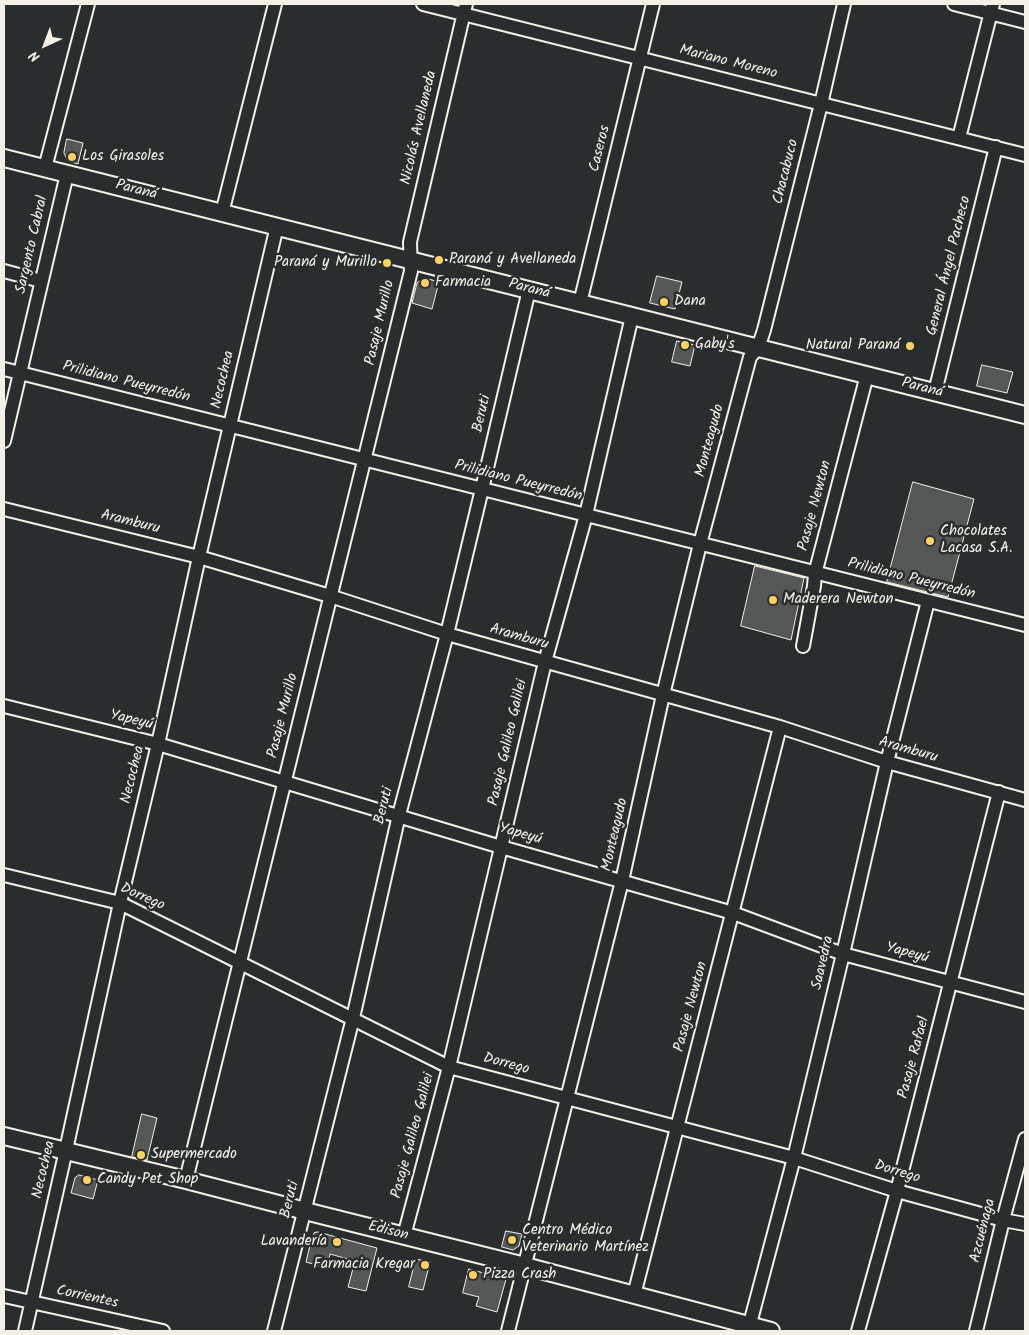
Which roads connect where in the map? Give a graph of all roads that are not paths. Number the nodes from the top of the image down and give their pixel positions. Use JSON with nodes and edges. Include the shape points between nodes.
{"nodes":[{"id":1,"x":88,"y":4,"type":"edge"},
{"id":2,"x":275,"y":4,"type":"edge"},
{"id":3,"x":423,"y":4,"type":"edge"},
{"id":4,"x":653,"y":4,"type":"edge"},
{"id":5,"x":844,"y":4,"type":"edge"},
{"id":6,"x":954,"y":4,"type":"edge"},
{"id":7,"x":992,"y":8,"type":"edge"},
{"id":8,"x":465,"y":9,"type":"edge"},
{"id":9,"x":1025,"y":22,"type":"edge"},
{"id":10,"x":640,"y":58,"type":"junction"},
{"id":11,"x":821,"y":104,"type":"junction"},
{"id":12,"x":959,"y":138,"type":"junction"},
{"id":13,"x":996,"y":148,"type":"junction"},
{"id":14,"x":1025,"y":155,"type":"edge"},
{"id":15,"x":4,"y":158,"type":"edge"},
{"id":16,"x":45,"y":168,"type":"junction"},
{"id":17,"x":67,"y":174,"type":"junction"},
{"id":18,"x":222,"y":213,"type":"junction"},
{"id":19,"x":277,"y":226,"type":"junction"},
{"id":20,"x":410,"y":260,"type":"junction"},
{"id":21,"x":4,"y":271,"type":"edge"},
{"id":22,"x":41,"y":281,"type":"junction"},
{"id":23,"x":529,"y":290,"type":"junction"},
{"id":24,"x":580,"y":303,"type":"junction"},
{"id":25,"x":632,"y":316,"type":"junction"},
{"id":26,"x":758,"y":348,"type":"junction"},
{"id":27,"x":4,"y":369,"type":"edge"},
{"id":28,"x":20,"y":373,"type":"junction"},
{"id":29,"x":867,"y":375,"type":"junction"},
{"id":30,"x":935,"y":392,"type":"junction"},
{"id":31,"x":1025,"y":415,"type":"edge"},
{"id":32,"x":230,"y":426,"type":"junction"},
{"id":33,"x":4,"y":441,"type":"edge"},
{"id":34,"x":366,"y":460,"type":"junction"},
{"id":35,"x":482,"y":489,"type":"junction"},
{"id":36,"x":4,"y":510,"type":"edge"},
{"id":37,"x":586,"y":515,"type":"junction"},
{"id":38,"x":700,"y":544,"type":"junction"},
{"id":39,"x":199,"y":557,"type":"junction"},
{"id":40,"x":815,"y":574,"type":"junction"},
{"id":41,"x":330,"y":596,"type":"junction"},
{"id":42,"x":928,"y":601,"type":"junction"},
{"id":43,"x":1025,"y":626,"type":"edge"},
{"id":44,"x":447,"y":634,"type":"junction"},
{"id":45,"x":803,"y":646,"type":"dead end"},
{"id":46,"x":545,"y":662,"type":"junction"},
{"id":47,"x":663,"y":695,"type":"junction"},
{"id":48,"x":4,"y":706,"type":"edge"},
{"id":49,"x":780,"y":727,"type":"junction"},
{"id":50,"x":158,"y":744,"type":"junction"},
{"id":51,"x":887,"y":762,"type":"junction"},
{"id":52,"x":284,"y":782,"type":"junction"},
{"id":53,"x":1000,"y":792,"type":"junction"},
{"id":54,"x":1025,"y":800,"type":"edge"},
{"id":55,"x":399,"y":816,"type":"junction"},
{"id":56,"x":501,"y":847,"type":"junction"},
{"id":57,"x":4,"y":875,"type":"edge"},
{"id":58,"x":622,"y":881,"type":"junction"},
{"id":59,"x":120,"y":903,"type":"junction"},
{"id":60,"x":733,"y":913,"type":"junction"},
{"id":61,"x":843,"y":954,"type":"junction"},
{"id":62,"x":238,"y":963,"type":"junction"},
{"id":63,"x":951,"y":983,"type":"junction"},
{"id":64,"x":1025,"y":1002,"type":"edge"},
{"id":65,"x":353,"y":1018,"type":"junction"},
{"id":66,"x":449,"y":1067,"type":"junction"},
{"id":67,"x":568,"y":1098,"type":"junction"},
{"id":68,"x":677,"y":1127,"type":"junction"},
{"id":69,"x":4,"y":1136,"type":"edge"},
{"id":70,"x":1025,"y":1139,"type":"edge"},
{"id":71,"x":66,"y":1150,"type":"junction"},
{"id":72,"x":794,"y":1158,"type":"junction"},
{"id":73,"x":186,"y":1180,"type":"junction"},
{"id":74,"x":897,"y":1191,"type":"junction"},
{"id":75,"x":305,"y":1211,"type":"junction"},
{"id":76,"x":1003,"y":1220,"type":"junction"},
{"id":77,"x":1025,"y":1224,"type":"edge"},
{"id":78,"x":404,"y":1236,"type":"junction"},
{"id":79,"x":526,"y":1266,"type":"junction"},
{"id":80,"x":634,"y":1295,"type":"junction"},
{"id":81,"x":4,"y":1296,"type":"edge"},
{"id":82,"x":31,"y":1302,"type":"junction"},
{"id":83,"x":749,"y":1328,"type":"edge"},
{"id":84,"x":24,"y":1331,"type":"edge"},
{"id":85,"x":163,"y":1331,"type":"edge"},
{"id":86,"x":274,"y":1331,"type":"edge"},
{"id":87,"x":508,"y":1331,"type":"edge"},
{"id":88,"x":771,"y":1331,"type":"edge"},
{"id":89,"x":858,"y":1331,"type":"edge"},
{"id":90,"x":976,"y":1331,"type":"edge"}],
"edges":[{"from":1,"to":16,"type":"street"},
{"from":2,"to":18,"type":"street"},
{"from":3,"to":8,"type":"street","name":"Mariano Moreno"},
{"from":4,"to":10,"type":"street","name":"Caseros"},
{"from":5,"to":11,"type":"street","name":"Chacabuco"},
{"from":6,"to":7,"type":"street"},
{"from":7,"to":9,"type":"street"},
{"from":7,"to":12,"type":"street"},
{"from":8,"to":10,"type":"street","name":"Mariano Moreno"},
{"from":8,"to":20,"type":"street","name":"Nicolás Avellaneda","via":[[410,242]]},
{"from":10,"to":11,"type":"street","name":"Mariano Moreno"},
{"from":10,"to":24,"type":"street","name":"Caseros"},
{"from":11,"to":12,"type":"street","name":"Mariano Moreno"},
{"from":11,"to":26,"type":"street","name":"Chacabuco"},
{"from":12,"to":13,"type":"street","name":"Mariano Moreno"},
{"from":13,"to":14,"type":"street","name":"Mariano Moreno"},
{"from":13,"to":30,"type":"street","name":"General Ángel Pacheco"},
{"from":15,"to":16,"type":"street","name":"Paraná"},
{"from":16,"to":17,"type":"street","name":"Paraná"},
{"from":17,"to":18,"type":"street","name":"Paraná"},
{"from":17,"to":22,"type":"street","name":"Sargento Cabral"},
{"from":18,"to":19,"type":"street","name":"Paraná"},
{"from":19,"to":20,"type":"street","name":"Paraná"},
{"from":19,"to":32,"type":"street","name":"Necochea"},
{"from":20,"to":23,"type":"street","name":"Paraná"},
{"from":20,"to":34,"type":"street","name":"Pasaje Murillo","via":[[411,271]]},
{"from":21,"to":22,"type":"street"},
{"from":22,"to":28,"type":"street","name":"Sargento Cabral"},
{"from":23,"to":24,"type":"street","name":"Paraná"},
{"from":23,"to":35,"type":"street","name":"Beruti"},
{"from":24,"to":25,"type":"street","name":"Paraná"},
{"from":25,"to":26,"type":"street","name":"Paraná"},
{"from":25,"to":37,"type":"street","name":"Pasaje Galileo Galilei"},
{"from":26,"to":29,"type":"street","name":"Paraná"},
{"from":26,"to":38,"type":"street","name":"Monteagudo","via":[[750,357]]},
{"from":27,"to":28,"type":"street","name":"Prilidiano Pueyrredón"},
{"from":28,"to":32,"type":"street","name":"Prilidiano Pueyrredón"},
{"from":28,"to":33,"type":"street","name":"Sargento Cabral"},
{"from":29,"to":30,"type":"street","name":"Paraná"},
{"from":29,"to":40,"type":"street","name":"Pasaje Newton"},
{"from":30,"to":31,"type":"street","name":"Paraná"},
{"from":32,"to":34,"type":"street","name":"Prilidiano Pueyrredón"},
{"from":32,"to":39,"type":"street","name":"Necochea"},
{"from":34,"to":35,"type":"street","name":"Prilidiano Pueyrredón"},
{"from":34,"to":41,"type":"street","name":"Pasaje Murillo"},
{"from":35,"to":37,"type":"street","name":"Prilidiano Pueyrredón"},
{"from":35,"to":44,"type":"street","name":"Beruti"},
{"from":36,"to":39,"type":"street","name":"Aramburu"},
{"from":37,"to":38,"type":"street","name":"Prilidiano Pueyrredón"},
{"from":37,"to":46,"type":"street","name":"Pasaje Galileo Galilei"},
{"from":38,"to":40,"type":"street","name":"Prilidiano Pueyrredón"},
{"from":38,"to":47,"type":"street","name":"Monteagudo"},
{"from":39,"to":41,"type":"street","name":"Aramburu"},
{"from":39,"to":50,"type":"street","name":"Necochea"},
{"from":40,"to":42,"type":"street","name":"Prilidiano Pueyrredón"},
{"from":40,"to":45,"type":"street","name":"Pasaje Newton"},
{"from":41,"to":44,"type":"street","name":"Aramburu"},
{"from":41,"to":52,"type":"street","name":"Pasaje Murillo"},
{"from":42,"to":43,"type":"street","name":"Prilidiano Pueyrredón"},
{"from":42,"to":51,"type":"street","name":"Saavedra"},
{"from":44,"to":46,"type":"street","name":"Aramburu"},
{"from":44,"to":55,"type":"street","name":"Beruti"},
{"from":46,"to":47,"type":"street","name":"Aramburu"},
{"from":46,"to":56,"type":"street","name":"Pasaje Galileo Galilei"},
{"from":47,"to":49,"type":"street","name":"Aramburu"},
{"from":47,"to":58,"type":"street","name":"Monteagudo"},
{"from":48,"to":50,"type":"street","name":"Yapeyú"},
{"from":49,"to":51,"type":"street","name":"Aramburu"},
{"from":49,"to":60,"type":"street","name":"Pasaje Newton"},
{"from":50,"to":52,"type":"street","name":"Yapeyú"},
{"from":50,"to":59,"type":"street","name":"Necochea"},
{"from":51,"to":53,"type":"street","name":"Aramburu"},
{"from":51,"to":61,"type":"street","name":"Saavedra"},
{"from":52,"to":55,"type":"street","name":"Yapeyú"},
{"from":52,"to":62,"type":"street","name":"Pasaje Murillo"},
{"from":53,"to":54,"type":"street","name":"Aramburu"},
{"from":53,"to":63,"type":"street","name":"Pasaje Rafael"},
{"from":55,"to":56,"type":"street","name":"Yapeyú"},
{"from":55,"to":65,"type":"street","name":"Beruti"},
{"from":56,"to":58,"type":"street","name":"Yapeyú"},
{"from":56,"to":66,"type":"street","name":"Pasaje Galileo Galilei"},
{"from":57,"to":59,"type":"street","name":"Dorrego"},
{"from":58,"to":60,"type":"street","name":"Yapeyú"},
{"from":58,"to":67,"type":"street","name":"Monteagudo"},
{"from":59,"to":62,"type":"street","name":"Dorrego"},
{"from":59,"to":71,"type":"street","name":"Necochea"},
{"from":60,"to":61,"type":"street","name":"Yapeyú"},
{"from":60,"to":68,"type":"street","name":"Pasaje Newton"},
{"from":61,"to":63,"type":"street","name":"Yapeyú"},
{"from":61,"to":72,"type":"street","name":"Saavedra"},
{"from":62,"to":65,"type":"street","name":"Dorrego"},
{"from":62,"to":73,"type":"street","name":"Pasaje Murillo"},
{"from":63,"to":64,"type":"street","name":"Yapeyú"},
{"from":63,"to":74,"type":"street","name":"Pasaje Rafael"},
{"from":65,"to":66,"type":"street","name":"Dorrego"},
{"from":65,"to":75,"type":"street","name":"Beruti"},
{"from":66,"to":67,"type":"street","name":"Dorrego"},
{"from":66,"to":78,"type":"street","name":"Pasaje Galileo Galilei"},
{"from":67,"to":68,"type":"street","name":"Dorrego"},
{"from":67,"to":79,"type":"street","name":"Monteagudo"},
{"from":68,"to":72,"type":"street","name":"Dorrego"},
{"from":68,"to":80,"type":"street","name":"Pasaje Newton"},
{"from":69,"to":71,"type":"street","name":"Edison"},
{"from":70,"to":76,"type":"street","name":"Azcuénaga"},
{"from":71,"to":73,"type":"street","name":"Edison"},
{"from":71,"to":82,"type":"street","name":"Necochea"},
{"from":72,"to":74,"type":"street","name":"Dorrego"},
{"from":72,"to":83,"type":"street","name":"Saavedra"},
{"from":73,"to":75,"type":"street","name":"Edison"},
{"from":74,"to":76,"type":"street","name":"Dorrego"},
{"from":74,"to":89,"type":"street","name":"Pasaje Rafael"},
{"from":75,"to":78,"type":"street","name":"Edison"},
{"from":75,"to":86,"type":"street","name":"Beruti"},
{"from":76,"to":77,"type":"street","name":"Dorrego"},
{"from":76,"to":90,"type":"street","name":"Azcuénaga"},
{"from":78,"to":79,"type":"street","name":"Edison"},
{"from":79,"to":80,"type":"street","name":"Edison"},
{"from":79,"to":87,"type":"street","name":"Monteagudo"},
{"from":80,"to":83,"type":"street","name":"Edison"},
{"from":81,"to":82,"type":"street","name":"Corrientes"},
{"from":82,"to":84,"type":"street","name":"Necochea"},
{"from":82,"to":85,"type":"street","name":"Corrientes"},
{"from":83,"to":88,"type":"street","name":"Edison"}]}
